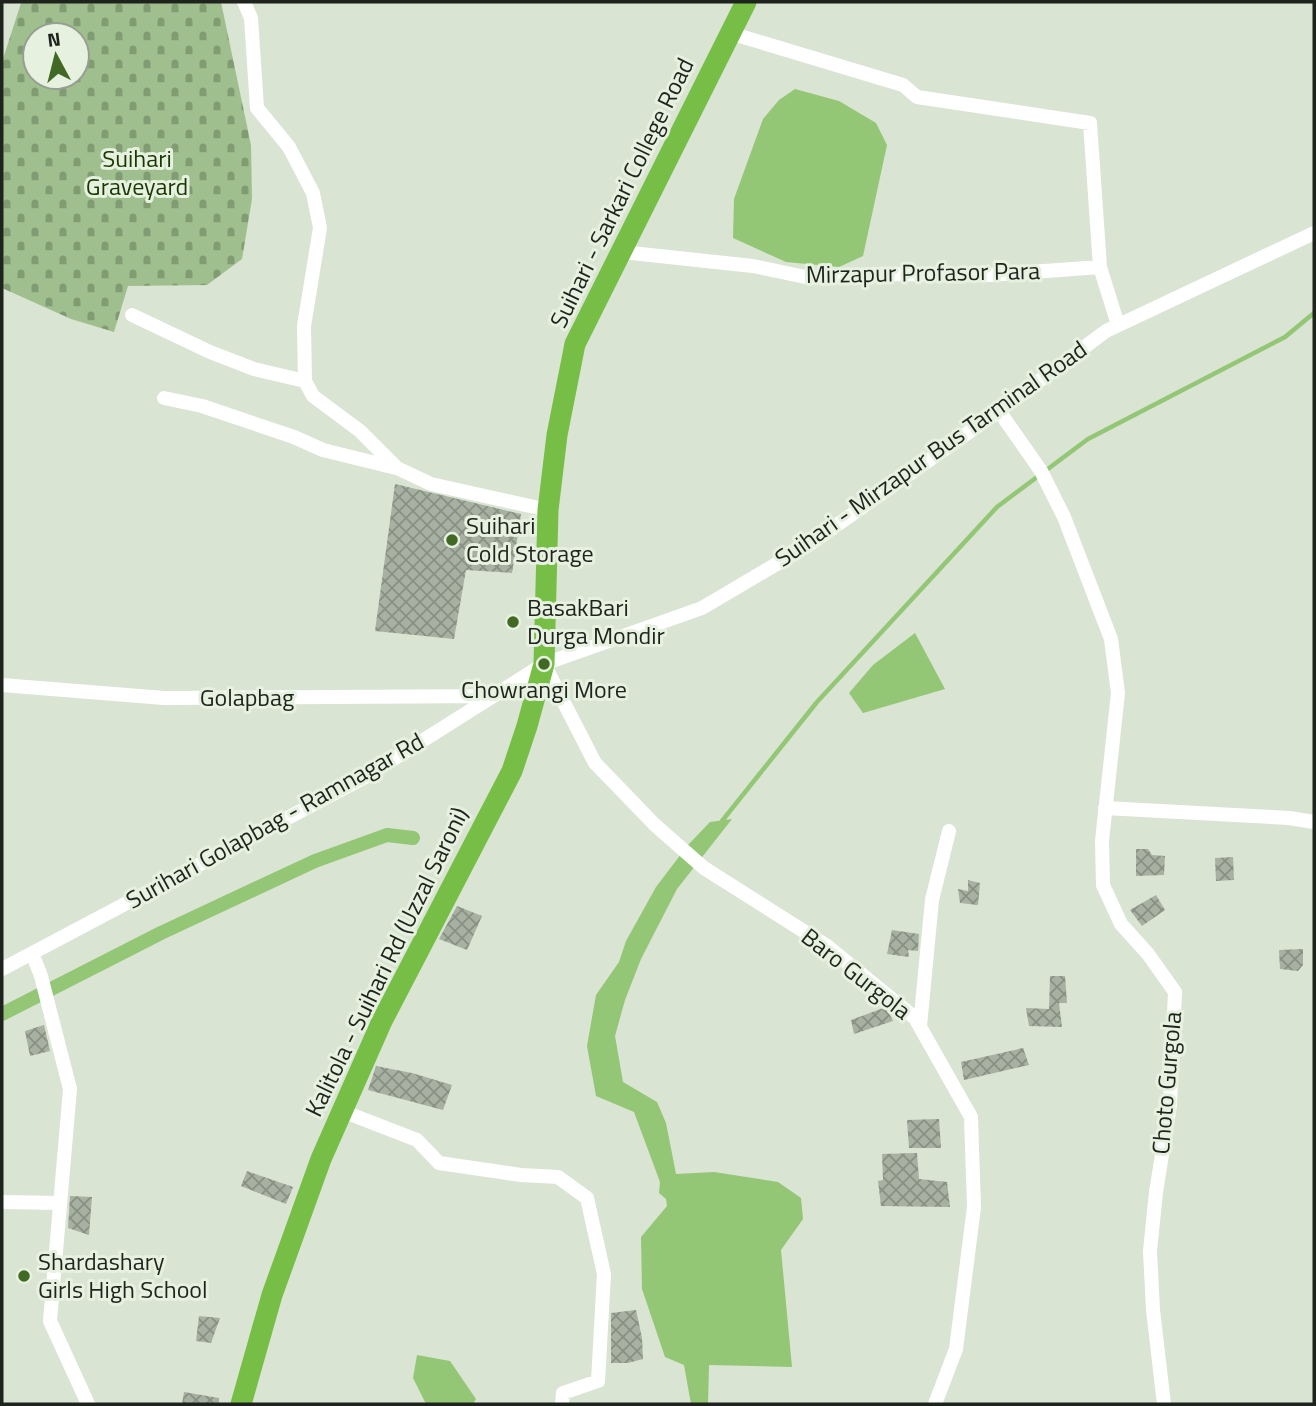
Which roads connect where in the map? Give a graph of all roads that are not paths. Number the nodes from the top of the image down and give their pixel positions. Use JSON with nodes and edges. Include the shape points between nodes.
{"nodes":[{"id":1,"x":244,"y":2,"type":"edge"},
{"id":2,"x":746,"y":2,"type":"edge"},
{"id":3,"x":730,"y":33,"type":"junction"},
{"id":4,"x":1314,"y":233,"type":"edge"},
{"id":5,"x":622,"y":252,"type":"junction"},
{"id":6,"x":1100,"y":267,"type":"junction"},
{"id":7,"x":132,"y":315,"type":"dead end"},
{"id":8,"x":1118,"y":325,"type":"junction"},
{"id":9,"x":305,"y":381,"type":"junction"},
{"id":10,"x":164,"y":398,"type":"dead end"},
{"id":11,"x":999,"y":411,"type":"junction"},
{"id":12,"x":397,"y":468,"type":"junction"},
{"id":13,"x":548,"y":510,"type":"junction"},
{"id":14,"x":544,"y":664,"type":"junction"},
{"id":15,"x":2,"y":685,"type":"edge"},
{"id":16,"x":493,"y":696,"type":"junction"},
{"id":17,"x":1105,"y":808,"type":"junction"},
{"id":18,"x":1314,"y":822,"type":"edge"},
{"id":19,"x":949,"y":831,"type":"dead end"},
{"id":20,"x":32,"y":953,"type":"junction"},
{"id":21,"x":2,"y":969,"type":"edge"},
{"id":22,"x":920,"y":1026,"type":"junction"},
{"id":23,"x":342,"y":1111,"type":"junction"},
{"id":24,"x":2,"y":1202,"type":"edge"},
{"id":25,"x":60,"y":1203,"type":"junction"},
{"id":26,"x":88,"y":1404,"type":"edge"},
{"id":27,"x":241,"y":1404,"type":"edge"},
{"id":28,"x":562,"y":1404,"type":"edge"},
{"id":29,"x":935,"y":1404,"type":"edge"},
{"id":30,"x":1164,"y":1404,"type":"edge"}],
"edges":[{"from":1,"to":9,"type":"street","via":[[251,18],[257,108],[289,147],[313,192],[320,228],[304,327]]},
{"from":2,"to":3,"type":"highway","name":"Suihari - Sarkari College Road"},
{"from":3,"to":5,"type":"highway","name":"Suihari - Sarkari College Road"},
{"from":3,"to":6,"type":"street","via":[[903,85],[917,97],[1090,123]]},
{"from":4,"to":8,"type":"street","name":"Suihari - Mirzapur Bus Tarminal Road"},
{"from":5,"to":6,"type":"street","name":"Mirzapur Profasor Para","via":[[810,278],[990,275]]},
{"from":5,"to":13,"type":"highway","name":"Suihari - Sarkari College Road","via":[[575,344]]},
{"from":6,"to":8,"type":"street"},
{"from":7,"to":9,"type":"street","via":[[243,364]]},
{"from":8,"to":11,"type":"street","name":"Suihari - Mirzapur Bus Tarminal Road"},
{"from":9,"to":12,"type":"street","via":[[313,396],[360,431]]},
{"from":10,"to":12,"type":"street","via":[[202,406],[323,450]]},
{"from":11,"to":14,"type":"street","name":"Suihari - Mirzapur Bus Tarminal Road","via":[[807,546],[702,608]]},
{"from":11,"to":17,"type":"street","name":"Choto Gurgola","via":[[1064,517],[1111,639],[1118,692]]},
{"from":12,"to":13,"type":"street","via":[[431,484]]},
{"from":13,"to":14,"type":"highway","name":"Suihari - Sarkari College Road"},
{"from":14,"to":16,"type":"street","name":"Surihari Golapbag - Ramnagar Rd"},
{"from":14,"to":22,"type":"street","name":"Baro Gurgola","via":[[595,763],[655,825],[704,867],[827,946]]},
{"from":14,"to":23,"type":"highway","name":"Kalitola - Suihari Rd (Uzzal Saroni)","via":[[512,771],[382,1021]]},
{"from":15,"to":16,"type":"street","name":"Golapbag","via":[[164,698]]},
{"from":16,"to":20,"type":"street","name":"Surihari Golapbag - Ramnagar Rd","via":[[365,777]]},
{"from":17,"to":18,"type":"street"},
{"from":17,"to":30,"type":"street","name":"Choto Gurgola","via":[[1103,886],[1121,924],[1175,992],[1170,1105],[1150,1251]]},
{"from":19,"to":22,"type":"street","via":[[932,900]]},
{"from":20,"to":21,"type":"street","name":"Surihari Golapbag - Ramnagar Rd"},
{"from":20,"to":25,"type":"street","via":[[70,1089]]},
{"from":22,"to":29,"type":"street","name":"Baro Gurgola","via":[[971,1117],[972,1130],[974,1207],[956,1349]]},
{"from":23,"to":27,"type":"highway","name":"Kalitola - Suihari Rd (Uzzal Saroni)","via":[[272,1295]]},
{"from":23,"to":28,"type":"street","via":[[417,1140],[439,1163],[558,1177],[587,1198],[604,1275],[598,1381],[563,1393]]},
{"from":24,"to":25,"type":"street"},
{"from":25,"to":26,"type":"street","via":[[50,1321]]}]}
